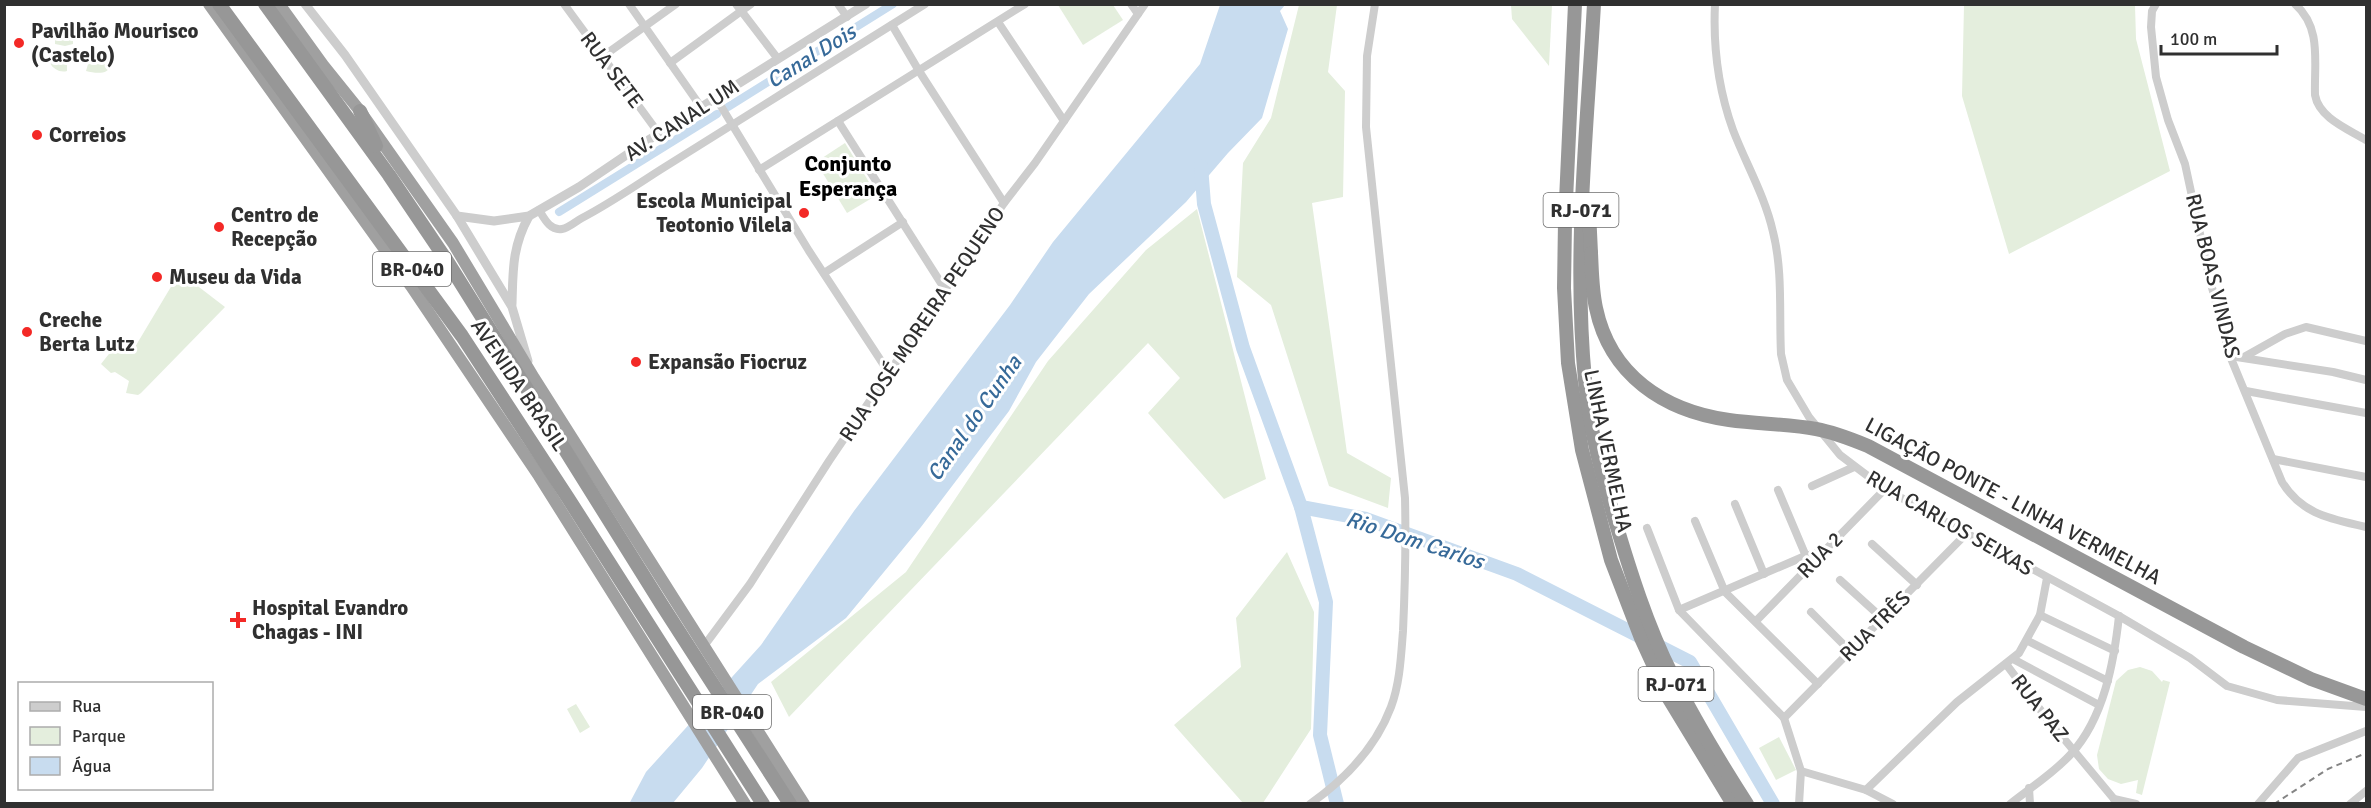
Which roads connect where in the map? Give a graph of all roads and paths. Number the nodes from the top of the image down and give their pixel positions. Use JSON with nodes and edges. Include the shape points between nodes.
{"nodes":[{"id":1,"x":209,"y":4,"type":"edge"},
{"id":2,"x":219,"y":4,"type":"edge"},
{"id":3,"x":266,"y":4,"type":"edge"},
{"id":4,"x":279,"y":4,"type":"edge"},
{"id":5,"x":305,"y":4,"type":"edge"},
{"id":6,"x":315,"y":4,"type":"edge"},
{"id":7,"x":564,"y":4,"type":"edge"},
{"id":8,"x":629,"y":4,"type":"edge"},
{"id":9,"x":676,"y":4,"type":"edge"},
{"id":10,"x":751,"y":4,"type":"edge"},
{"id":11,"x":838,"y":4,"type":"edge"},
{"id":12,"x":866,"y":4,"type":"edge"},
{"id":13,"x":925,"y":4,"type":"edge"},
{"id":14,"x":1025,"y":4,"type":"edge"},
{"id":15,"x":1131,"y":4,"type":"edge"},
{"id":16,"x":1145,"y":4,"type":"edge"},
{"id":17,"x":1375,"y":4,"type":"edge"},
{"id":18,"x":1575,"y":4,"type":"edge"},
{"id":19,"x":1594,"y":4,"type":"edge"},
{"id":20,"x":1715,"y":4,"type":"edge"},
{"id":21,"x":2156,"y":4,"type":"edge"},
{"id":22,"x":2295,"y":4,"type":"edge"},
{"id":23,"x":739,"y":8,"type":"edge"},
{"id":24,"x":1138,"y":14,"type":"junction"},
{"id":25,"x":847,"y":17,"type":"junction"},
{"id":26,"x":316,"y":18,"type":"junction"},
{"id":27,"x":998,"y":22,"type":"junction"},
{"id":28,"x":892,"y":25,"type":"junction"},
{"id":29,"x":645,"y":28,"type":"junction"},
{"id":30,"x":602,"y":57,"type":"junction"},
{"id":31,"x":778,"y":59,"type":"junction"},
{"id":32,"x":670,"y":63,"type":"junction"},
{"id":33,"x":919,"y":71,"type":"junction"},
{"id":34,"x":716,"y":98,"type":"junction"},
{"id":35,"x":701,"y":107,"type":"junction"},
{"id":36,"x":360,"y":111,"type":"junction"},
{"id":37,"x":838,"y":121,"type":"junction"},
{"id":38,"x":1064,"y":121,"type":"junction"},
{"id":39,"x":732,"y":126,"type":"junction"},
{"id":40,"x":1586,"y":134,"type":"junction"},
{"id":41,"x":660,"y":135,"type":"junction"},
{"id":42,"x":2367,"y":140,"type":"edge"},
{"id":43,"x":759,"y":170,"type":"junction"},
{"id":44,"x":389,"y":175,"type":"junction"},
{"id":45,"x":1004,"y":203,"type":"junction"},
{"id":46,"x":539,"y":210,"type":"junction"},
{"id":47,"x":457,"y":216,"type":"junction"},
{"id":48,"x":529,"y":216,"type":"junction"},
{"id":49,"x":903,"y":222,"type":"junction"},
{"id":50,"x":824,"y":273,"type":"junction"},
{"id":51,"x":946,"y":291,"type":"junction"},
{"id":52,"x":512,"y":306,"type":"junction"},
{"id":53,"x":2367,"y":341,"type":"edge"},
{"id":54,"x":2230,"y":356,"type":"junction"},
{"id":55,"x":2244,"y":357,"type":"junction"},
{"id":56,"x":889,"y":373,"type":"junction"},
{"id":57,"x":534,"y":378,"type":"junction"},
{"id":58,"x":2367,"y":380,"type":"edge"},
{"id":59,"x":2246,"y":391,"type":"junction"},
{"id":60,"x":2367,"y":413,"type":"edge"},
{"id":61,"x":2273,"y":459,"type":"junction"},
{"id":62,"x":1854,"y":467,"type":"junction"},
{"id":63,"x":2367,"y":477,"type":"edge"},
{"id":64,"x":1812,"y":486,"type":"dead end"},
{"id":65,"x":1885,"y":489,"type":"junction"},
{"id":66,"x":1778,"y":490,"type":"dead end"},
{"id":67,"x":1735,"y":504,"type":"dead end"},
{"id":68,"x":1695,"y":521,"type":"dead end"},
{"id":69,"x":2367,"y":527,"type":"edge"},
{"id":70,"x":1647,"y":528,"type":"dead end"},
{"id":71,"x":1966,"y":534,"type":"junction"},
{"id":72,"x":1872,"y":544,"type":"dead end"},
{"id":73,"x":1823,"y":551,"type":"junction"},
{"id":74,"x":1805,"y":556,"type":"junction"},
{"id":75,"x":1810,"y":566,"type":"junction"},
{"id":76,"x":1764,"y":574,"type":"junction"},
{"id":77,"x":2047,"y":578,"type":"junction"},
{"id":78,"x":1840,"y":580,"type":"dead end"},
{"id":79,"x":1917,"y":585,"type":"junction"},
{"id":80,"x":1725,"y":592,"type":"junction"},
{"id":81,"x":1679,"y":610,"type":"junction"},
{"id":82,"x":1810,"y":612,"type":"dead end"},
{"id":83,"x":2040,"y":615,"type":"junction"},
{"id":84,"x":2119,"y":616,"type":"junction"},
{"id":85,"x":1882,"y":618,"type":"junction"},
{"id":86,"x":1756,"y":621,"type":"junction"},
{"id":87,"x":2028,"y":641,"type":"junction"},
{"id":88,"x":704,"y":646,"type":"junction"},
{"id":89,"x":1850,"y":651,"type":"junction"},
{"id":90,"x":2115,"y":651,"type":"junction"},
{"id":91,"x":2013,"y":659,"type":"junction"},
{"id":92,"x":709,"y":664,"type":"junction"},
{"id":93,"x":2006,"y":664,"type":"junction"},
{"id":94,"x":1676,"y":670,"type":"dead end"},
{"id":95,"x":2108,"y":681,"type":"junction"},
{"id":96,"x":678,"y":683,"type":"junction"},
{"id":97,"x":1818,"y":684,"type":"junction"},
{"id":98,"x":2367,"y":699,"type":"edge"},
{"id":99,"x":2099,"y":705,"type":"junction"},
{"id":100,"x":2367,"y":707,"type":"edge"},
{"id":101,"x":1784,"y":718,"type":"junction"},
{"id":102,"x":2367,"y":731,"type":"edge"},
{"id":103,"x":2074,"y":752,"type":"junction"},
{"id":104,"x":764,"y":753,"type":"junction"},
{"id":105,"x":1801,"y":771,"type":"junction"},
{"id":106,"x":2030,"y":788,"type":"junction"},
{"id":107,"x":1866,"y":790,"type":"junction"},
{"id":108,"x":2367,"y":791,"type":"edge"},
{"id":109,"x":2113,"y":801,"type":"edge"},
{"id":110,"x":1311,"y":803,"type":"edge"},
{"id":111,"x":743,"y":804,"type":"edge"},
{"id":112,"x":763,"y":804,"type":"edge"},
{"id":113,"x":790,"y":804,"type":"edge"},
{"id":114,"x":804,"y":804,"type":"edge"},
{"id":115,"x":1733,"y":804,"type":"edge"},
{"id":116,"x":1748,"y":804,"type":"edge"},
{"id":117,"x":1753,"y":804,"type":"edge"},
{"id":118,"x":1799,"y":804,"type":"edge"},
{"id":119,"x":1893,"y":804,"type":"edge"},
{"id":120,"x":2010,"y":804,"type":"edge"},
{"id":121,"x":2030,"y":804,"type":"edge"},
{"id":122,"x":2136,"y":804,"type":"edge"},
{"id":123,"x":2258,"y":804,"type":"edge"},
{"id":124,"x":2350,"y":804,"type":"edge"}],
"edges":[{"from":1,"to":96,"type":"highway","name":"AVENIDA BRASIL","via":[[417,296]]},
{"from":2,"to":96,"type":"highway","name":"AVENIDA BRASIL","number":"BR-040","via":[[462,336]]},
{"from":3,"to":44,"type":"highway","name":"AVENIDA BRASIL","number":"BR-040"},
{"from":4,"to":36,"type":"highway","name":"AVENIDA BRASIL"},
{"from":5,"to":26,"type":"street"},
{"from":6,"to":26,"type":"street"},
{"from":7,"to":30,"type":"street","name":"RUA SETE"},
{"from":8,"to":29,"type":"street"},
{"from":9,"to":29,"type":"street"},
{"from":10,"to":23,"type":"street"},
{"from":11,"to":25,"type":"street"},
{"from":12,"to":25,"type":"street","name":"AV. CANAL UM"},
{"from":13,"to":28,"type":"street"},
{"from":14,"to":27,"type":"street"},
{"from":15,"to":24,"type":"street"},
{"from":16,"to":24,"type":"street","name":"RUA JOSÉ MOREIRA PEQUENO"},
{"from":17,"to":110,"type":"street","via":[[1367,56],[1366,126],[1405,498],[1401,659],[1392,706],[1381,730],[1366,752]]},
{"from":18,"to":115,"type":"highway","name":"LINHA VERMELHA","number":"RJ-071","via":[[1564,222],[1568,363],[1574,408],[1611,560],[1641,638],[1668,697]]},
{"from":19,"to":40,"type":"highway","name":"LINHA VERMELHA","number":"RJ-071"},
{"from":20,"to":62,"type":"street","name":"RUA CARLOS SEIXAS","via":[[1715,41],[1725,99],[1776,245],[1783,367],[1794,395],[1809,417]]},
{"from":21,"to":54,"type":"street","name":"RUA BOAS VINDAS","via":[[2151,27],[2156,77],[2185,164]]},
{"from":22,"to":42,"type":"street","via":[[2314,30],[2318,105]]},
{"from":23,"to":31,"type":"street"},
{"from":23,"to":32,"type":"street"},
{"from":24,"to":38,"type":"street","name":"RUA JOSÉ MOREIRA PEQUENO"},
{"from":25,"to":31,"type":"street","name":"AV. CANAL UM"},
{"from":26,"to":47,"type":"street"},
{"from":27,"to":33,"type":"street"},
{"from":27,"to":38,"type":"street"},
{"from":28,"to":33,"type":"street"},
{"from":28,"to":39,"type":"street"},
{"from":29,"to":30,"type":"street"},
{"from":29,"to":32,"type":"street"},
{"from":30,"to":41,"type":"street","name":"RUA SETE"},
{"from":31,"to":34,"type":"street","name":"AV. CANAL UM"},
{"from":32,"to":35,"type":"street"},
{"from":33,"to":37,"type":"street"},
{"from":33,"to":45,"type":"street"},
{"from":34,"to":35,"type":"street","name":"AV. CANAL UM"},
{"from":34,"to":39,"type":"street"},
{"from":35,"to":41,"type":"street","name":"AV. CANAL UM"},
{"from":36,"to":44,"type":"highway"},
{"from":36,"to":57,"type":"highway","name":"AVENIDA BRASIL","via":[[453,243]]},
{"from":37,"to":43,"type":"street"},
{"from":37,"to":49,"type":"street"},
{"from":38,"to":45,"type":"street","name":"RUA JOSÉ MOREIRA PEQUENO"},
{"from":39,"to":43,"type":"street"},
{"from":39,"to":46,"type":"street","via":[[566,227],[554,228]]},
{"from":40,"to":98,"type":"highway","name":"LIGAÇÃO PONTE - LINHA VERMELHA","bridge":true,"via":[[1593,297],[1604,334],[1626,369],[1651,392],[1709,417],[1816,429],[1868,446],[2244,647],[2311,679]]},
{"from":40,"to":116,"type":"highway","name":"LINHA VERMELHA","number":"RJ-071","via":[[1580,263],[1585,381],[1603,480],[1625,555],[1671,673]]},
{"from":41,"to":46,"type":"street","name":"AV. CANAL UM"},
{"from":43,"to":50,"type":"street"},
{"from":44,"to":92,"type":"highway","name":"AVENIDA BRASIL","number":"BR-040"},
{"from":45,"to":51,"type":"street","name":"RUA JOSÉ MOREIRA PEQUENO"},
{"from":46,"to":48,"type":"street","name":"AV. CANAL UM"},
{"from":47,"to":48,"type":"street","via":[[494,221]]},
{"from":47,"to":52,"type":"street"},
{"from":48,"to":52,"type":"street","via":[[513,257]]},
{"from":49,"to":50,"type":"street"},
{"from":49,"to":51,"type":"street"},
{"from":50,"to":56,"type":"street"},
{"from":51,"to":56,"type":"street","name":"RUA JOSÉ MOREIRA PEQUENO"},
{"from":52,"to":57,"type":"street"},
{"from":53,"to":55,"type":"street","via":[[2306,327]]},
{"from":54,"to":55,"type":"street"},
{"from":54,"to":59,"type":"street","name":"RUA BOAS VINDAS"},
{"from":55,"to":58,"type":"street"},
{"from":56,"to":88,"type":"street","name":"RUA JOSÉ MOREIRA PEQUENO","via":[[750,584]]},
{"from":57,"to":88,"type":"highway","name":"AVENIDA BRASIL"},
{"from":59,"to":60,"type":"street"},
{"from":59,"to":61,"type":"street","name":"RUA BOAS VINDAS"},
{"from":61,"to":63,"type":"street"},
{"from":61,"to":69,"type":"street","name":"RUA BOAS VINDAS","via":[[2291,496],[2303,506],[2317,514]]},
{"from":62,"to":64,"type":"street"},
{"from":62,"to":65,"type":"street","name":"RUA CARLOS SEIXAS"},
{"from":65,"to":71,"type":"street","name":"RUA CARLOS SEIXAS"},
{"from":65,"to":73,"type":"street","name":"RUA 2"},
{"from":66,"to":74,"type":"street"},
{"from":67,"to":76,"type":"street"},
{"from":68,"to":80,"type":"street"},
{"from":70,"to":81,"type":"street"},
{"from":71,"to":77,"type":"street","name":"RUA CARLOS SEIXAS"},
{"from":71,"to":79,"type":"street","name":"RUA TRÊS"},
{"from":72,"to":79,"type":"street"},
{"from":73,"to":74,"type":"street"},
{"from":73,"to":75,"type":"street","name":"RUA 2"},
{"from":74,"to":75,"type":"street"},
{"from":74,"to":76,"type":"street"},
{"from":75,"to":86,"type":"street","name":"RUA 2"},
{"from":76,"to":80,"type":"street"},
{"from":77,"to":83,"type":"street"},
{"from":77,"to":84,"type":"street","name":"RUA CARLOS SEIXAS"},
{"from":78,"to":85,"type":"street"},
{"from":79,"to":85,"type":"street","name":"RUA TRÊS"},
{"from":80,"to":81,"type":"street"},
{"from":80,"to":86,"type":"street"},
{"from":81,"to":101,"type":"street"},
{"from":82,"to":89,"type":"street"},
{"from":83,"to":87,"type":"street"},
{"from":83,"to":90,"type":"street"},
{"from":84,"to":90,"type":"street"},
{"from":84,"to":100,"type":"street","name":"RUA CARLOS SEIXAS","via":[[2239,691],[2277,700]]},
{"from":85,"to":89,"type":"street","name":"RUA TRÊS"},
{"from":86,"to":97,"type":"street"},
{"from":87,"to":91,"type":"street"},
{"from":87,"to":95,"type":"street"},
{"from":88,"to":92,"type":"highway","name":"AVENIDA BRASIL"},
{"from":89,"to":97,"type":"street","name":"RUA TRÊS"},
{"from":90,"to":95,"type":"street"},
{"from":91,"to":93,"type":"street"},
{"from":91,"to":99,"type":"street"},
{"from":92,"to":104,"type":"highway","name":"AVENIDA BRASIL","number":"BR-040"},
{"from":93,"to":103,"type":"street","name":"RUA PAZ"},
{"from":93,"to":107,"type":"street","via":[[1957,702]]},
{"from":94,"to":117,"type":"street"},
{"from":95,"to":99,"type":"street"},
{"from":96,"to":111,"type":"highway","name":"AVENIDA BRASIL"},
{"from":96,"to":112,"type":"highway","name":"AVENIDA BRASIL","number":"BR-040"},
{"from":97,"to":101,"type":"street","name":"RUA TRÊS"},
{"from":99,"to":103,"type":"street"},
{"from":101,"to":105,"type":"street"},
{"from":102,"to":123,"type":"street","via":[[2298,758]]},
{"from":103,"to":106,"type":"street"},
{"from":103,"to":109,"type":"street","name":"RUA PAZ"},
{"from":104,"to":113,"type":"highway","name":"AVENIDA BRASIL","number":"BR-040"},
{"from":104,"to":114,"type":"highway","name":"AVENIDA BRASIL"},
{"from":105,"to":107,"type":"street"},
{"from":105,"to":118,"type":"street"},
{"from":106,"to":120,"type":"street"},
{"from":106,"to":121,"type":"street"},
{"from":107,"to":119,"type":"street"},
{"from":108,"to":124,"type":"street"},
{"from":109,"to":122,"type":"street"}]}
